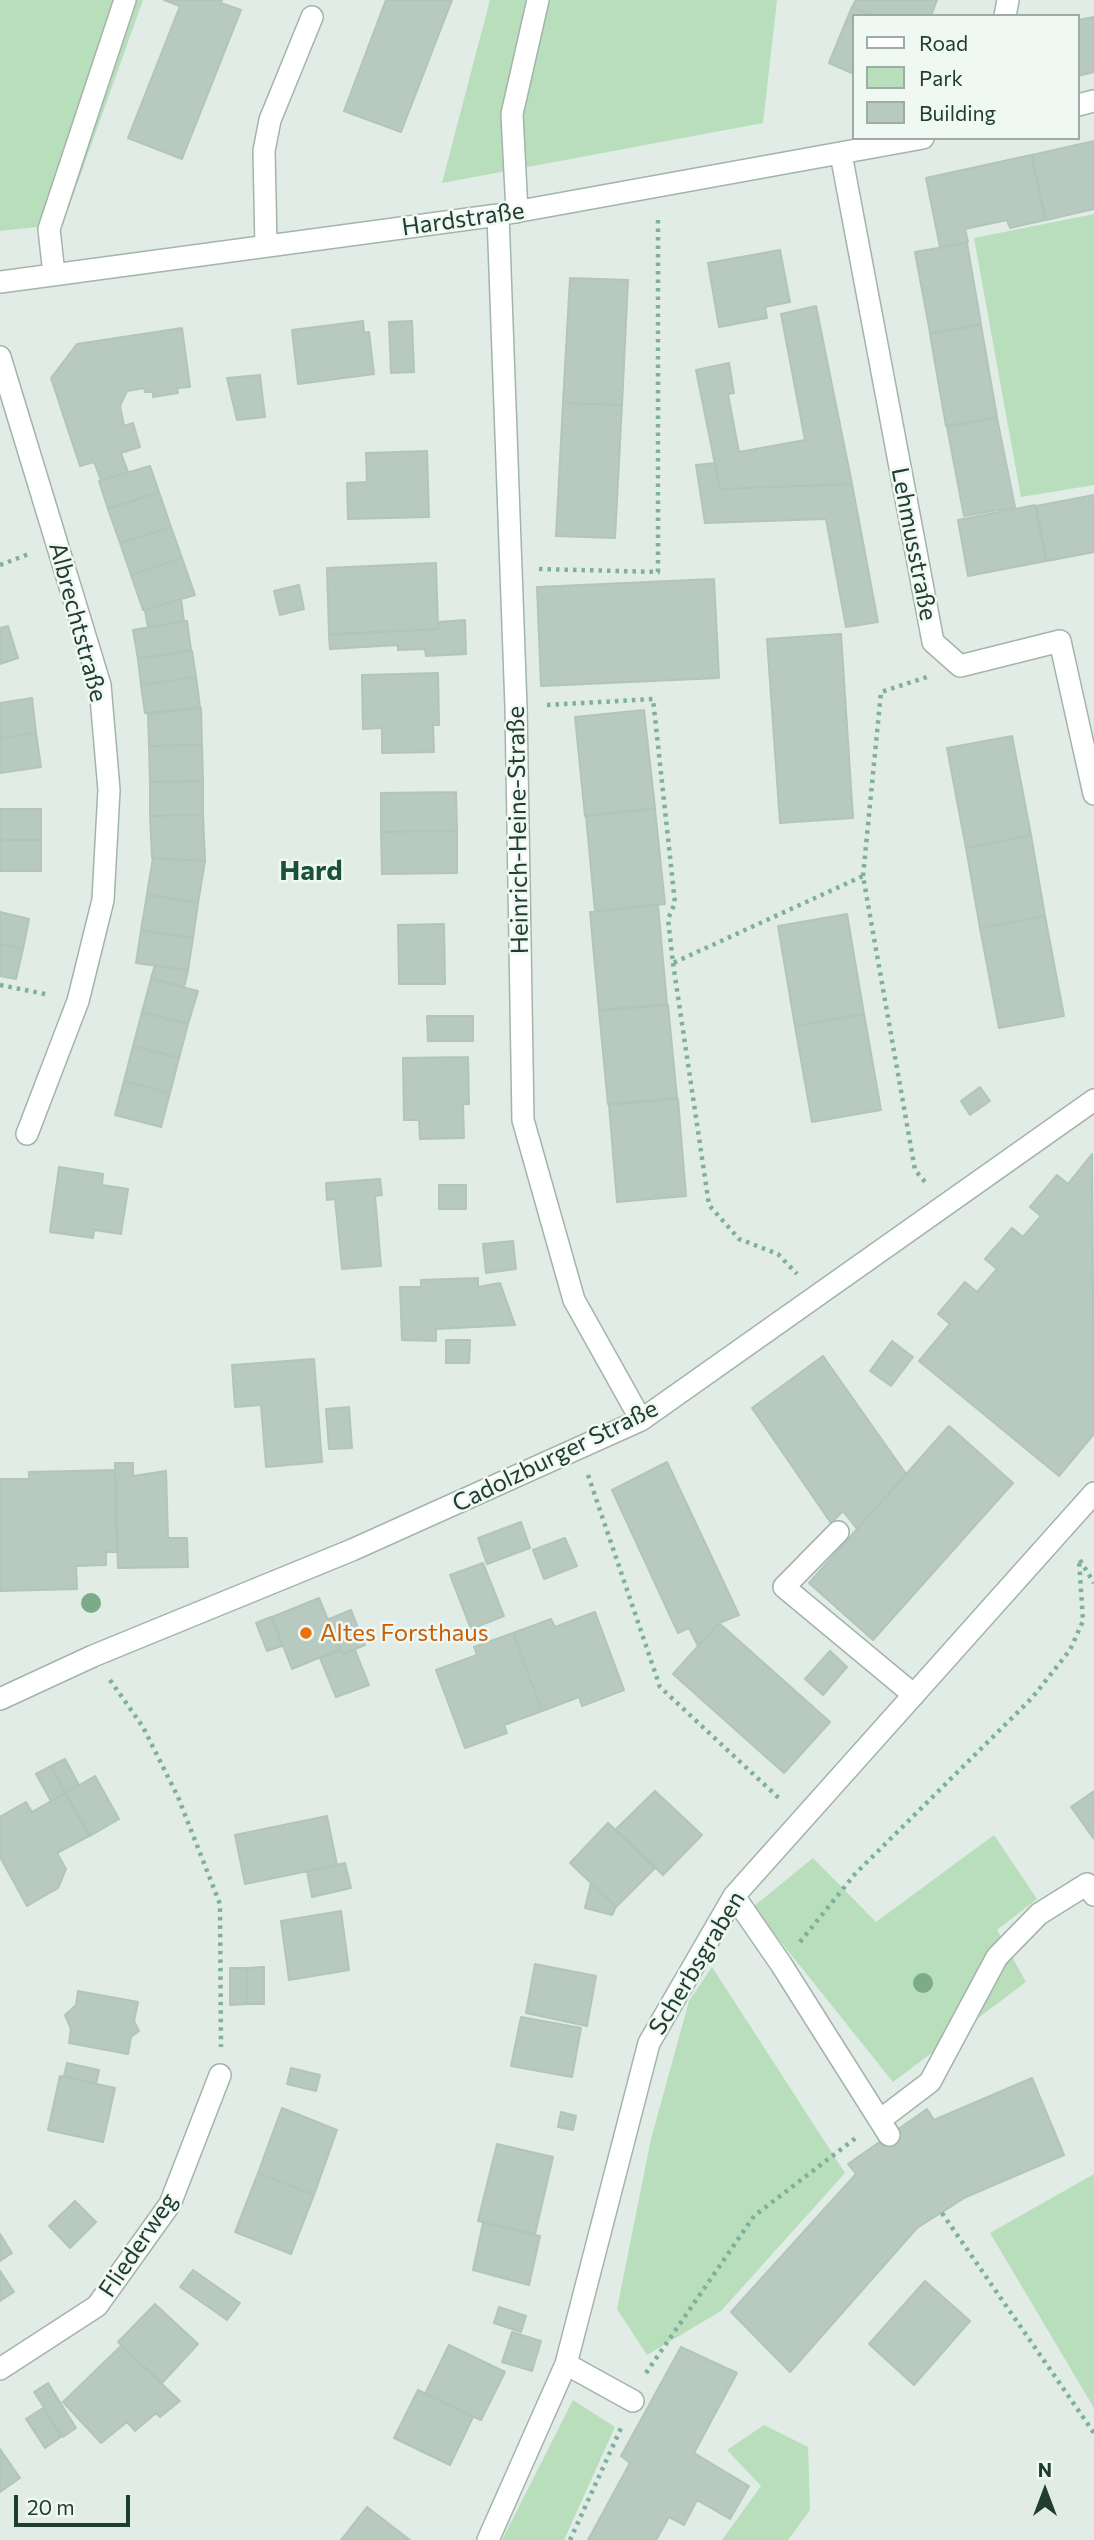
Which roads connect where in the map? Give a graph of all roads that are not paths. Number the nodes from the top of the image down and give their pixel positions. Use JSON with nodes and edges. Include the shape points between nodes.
{"nodes":[{"id":1,"x":125,"y":0,"type":"edge"},
{"id":2,"x":538,"y":0,"type":"edge"},
{"id":3,"x":312,"y":17,"type":"dead end"},
{"id":4,"x":913,"y":140,"type":"edge"},
{"id":5,"x":841,"y":154,"type":"junction"},
{"id":6,"x":507,"y":214,"type":"junction"},
{"id":7,"x":266,"y":246,"type":"junction"},
{"id":8,"x":54,"y":274,"type":"junction"},
{"id":9,"x":0,"y":282,"type":"edge"},
{"id":10,"x":0,"y":357,"type":"edge"},
{"id":11,"x":1094,"y":794,"type":"edge"},
{"id":12,"x":1094,"y":1100,"type":"edge"},
{"id":13,"x":27,"y":1134,"type":"dead end"},
{"id":14,"x":641,"y":1420,"type":"junction"},
{"id":15,"x":1094,"y":1493,"type":"edge"},
{"id":16,"x":838,"y":1532,"type":"dead end"},
{"id":17,"x":914,"y":1695,"type":"junction"},
{"id":18,"x":0,"y":1699,"type":"edge"},
{"id":19,"x":1094,"y":1895,"type":"edge"},
{"id":20,"x":734,"y":1896,"type":"junction"},
{"id":21,"x":220,"y":2075,"type":"road end"},
{"id":22,"x":566,"y":2364,"type":"junction"},
{"id":23,"x":0,"y":2369,"type":"edge"},
{"id":24,"x":633,"y":2401,"type":"road end"},
{"id":25,"x":488,"y":2540,"type":"edge"}],
"edges":[{"from":1,"to":8,"type":"street","via":[[49,229]]},
{"from":2,"to":6,"type":"street","name":"Heinrich-Heine-Straße","via":[[512,114]]},
{"from":3,"to":7,"type":"street","via":[[270,120],[264,151]]},
{"from":4,"to":5,"type":"street","name":"Hardstraße"},
{"from":5,"to":6,"type":"street","name":"Hardstraße"},
{"from":5,"to":11,"type":"street","name":"Lehmusstraße","via":[[933,642],[960,666],[1060,641]]},
{"from":6,"to":7,"type":"street","name":"Hardstraße"},
{"from":6,"to":14,"type":"street","name":"Heinrich-Heine-Straße","via":[[523,1120],[574,1300]]},
{"from":7,"to":8,"type":"street","name":"Hardstraße"},
{"from":8,"to":9,"type":"street","name":"Hardstraße"},
{"from":10,"to":13,"type":"street","name":"Albrechtstraße","via":[[100,685],[109,790],[103,900],[78,1001]]},
{"from":12,"to":14,"type":"street","name":"Cadolzburger Straße"},
{"from":14,"to":18,"type":"street","name":"Cadolzburger Straße","via":[[352,1550]]},
{"from":15,"to":17,"type":"street","name":"Scherbsgraben"},
{"from":16,"to":17,"type":"street","via":[[783,1587]]},
{"from":17,"to":20,"type":"street","name":"Scherbsgraben"},
{"from":19,"to":20,"type":"street","via":[[1087,1884],[1039,1914],[997,1957],[930,2082],[885,2127]]},
{"from":20,"to":22,"type":"street","name":"Scherbsgraben","via":[[649,2043]]},
{"from":21,"to":23,"type":"street","name":"Fliederweg","via":[[170,2204],[97,2306]]},
{"from":22,"to":24,"type":"street"},
{"from":22,"to":25,"type":"street","name":"Scherbsgraben"}]}
